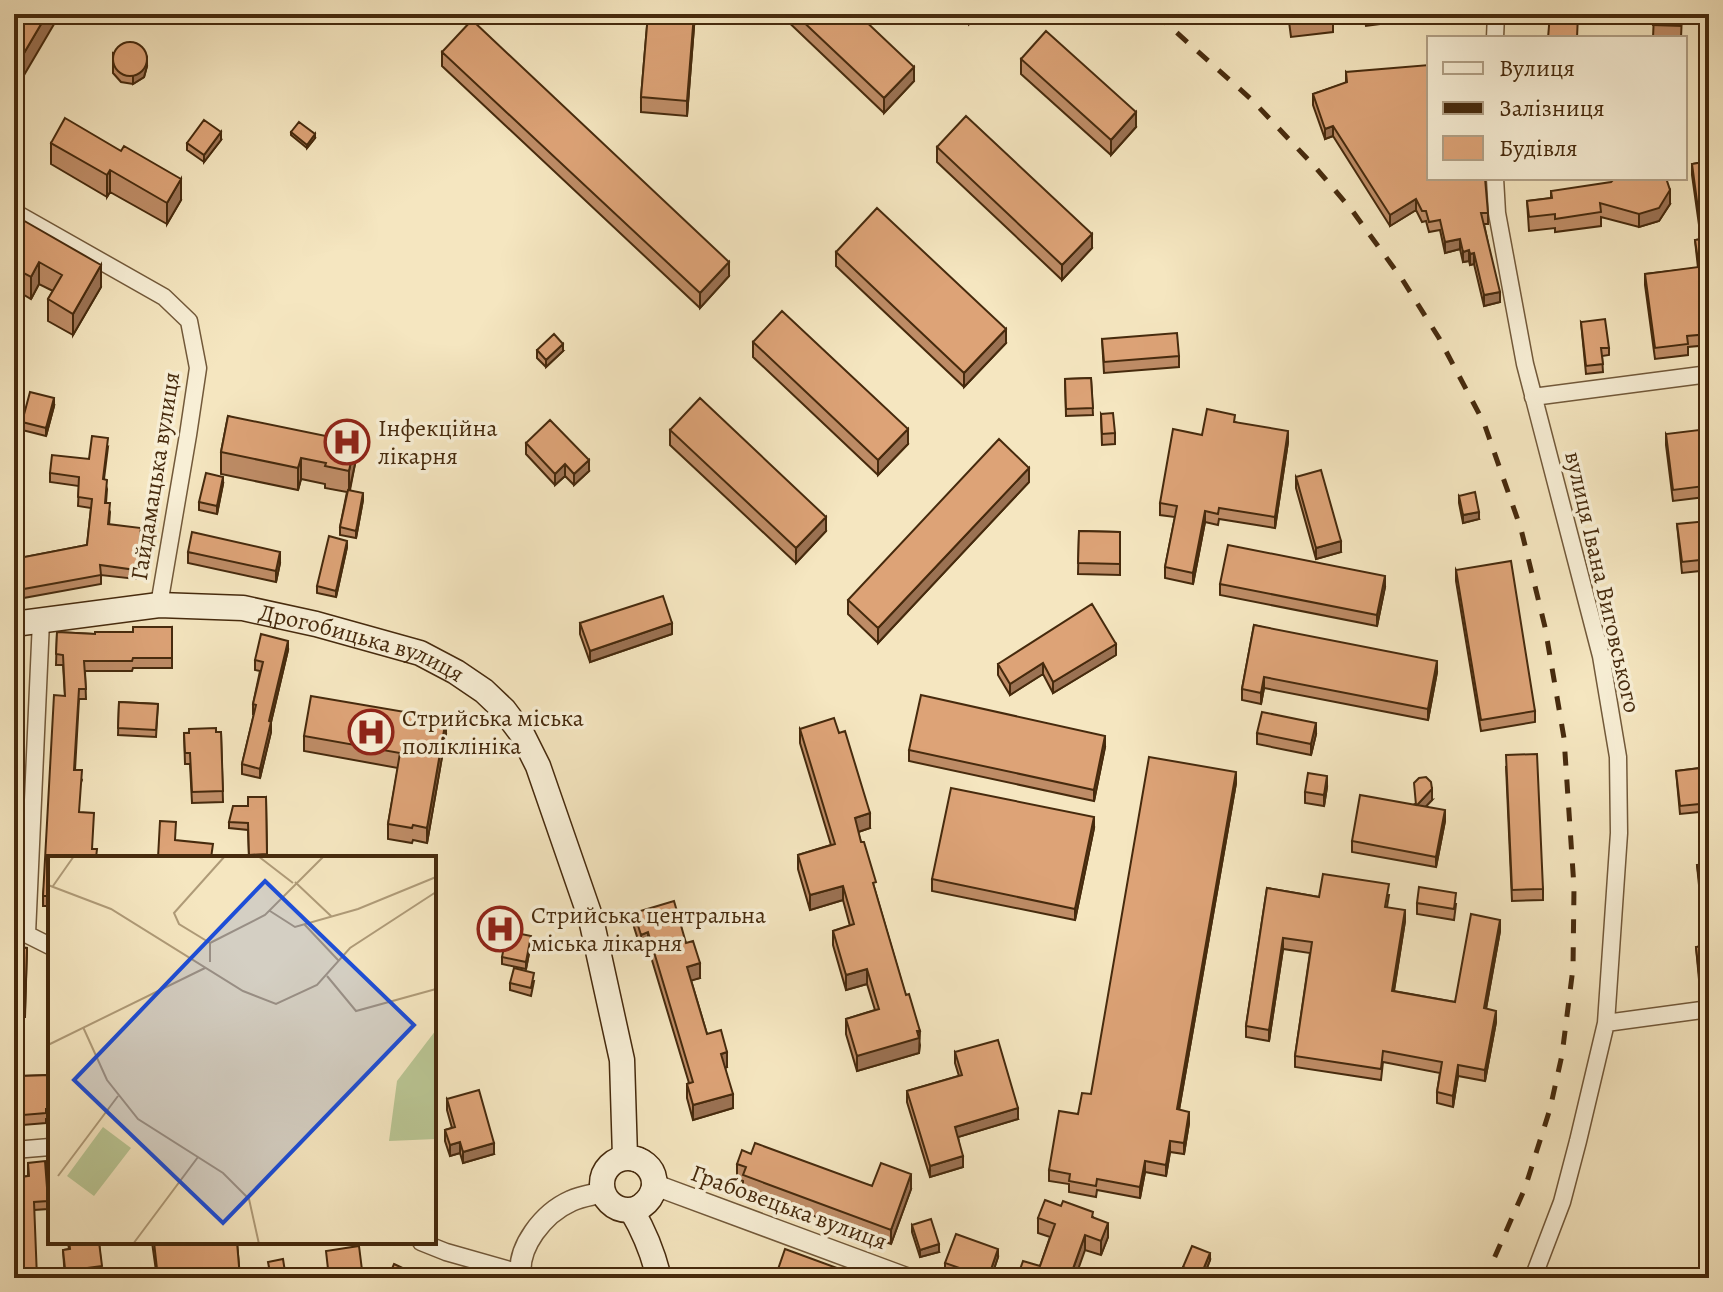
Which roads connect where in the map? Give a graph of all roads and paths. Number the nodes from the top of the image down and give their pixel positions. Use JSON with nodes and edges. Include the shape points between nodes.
{"nodes":[{"id":1,"x":1496,"y":14,"type":"edge"},
{"id":2,"x":1495,"y":36,"type":"edge"},
{"id":3,"x":1495,"y":180,"type":"edge"},
{"id":4,"x":14,"y":212,"type":"edge"},
{"id":5,"x":1709,"y":374,"type":"edge"},
{"id":6,"x":1533,"y":397,"type":"junction"},
{"id":7,"x":159,"y":605,"type":"junction"},
{"id":8,"x":41,"y":621,"type":"junction"},
{"id":9,"x":14,"y":624,"type":"edge"},
{"id":10,"x":20,"y":931,"type":"edge"},
{"id":11,"x":48,"y":945,"type":"edge"},
{"id":12,"x":1709,"y":1009,"type":"edge"},
{"id":13,"x":1606,"y":1023,"type":"junction"},
{"id":14,"x":48,"y":1147,"type":"edge"},
{"id":15,"x":14,"y":1150,"type":"edge"},
{"id":16,"x":625,"y":1157,"type":"junction"},
{"id":17,"x":655,"y":1185,"type":"junction"},
{"id":18,"x":603,"y":1192,"type":"junction"},
{"id":19,"x":632,"y":1211,"type":"junction"},
{"id":20,"x":426,"y":1244,"type":"edge"},
{"id":21,"x":520,"y":1275,"type":"edge"},
{"id":22,"x":659,"y":1278,"type":"edge"},
{"id":23,"x":906,"y":1278,"type":"edge"},
{"id":24,"x":1533,"y":1278,"type":"edge"}],
"edges":[{"from":1,"to":2,"type":"street"},
{"from":3,"to":6,"type":"street","name":"вулиця Івана Виговського"},
{"from":4,"to":7,"type":"street","name":"Гайдамацька вулиця","via":[[164,297],[189,321],[198,368]]},
{"from":5,"to":6,"type":"street"},
{"from":6,"to":13,"type":"street","name":"вулиця Івана Виговського","via":[[1601,656],[1618,757],[1619,833]]},
{"from":7,"to":8,"type":"main road","name":"Дрогобицька вулиця"},
{"from":7,"to":16,"type":"main road","name":"Дрогобицька вулиця","via":[[243,608],[420,653],[456,672],[504,710],[538,766],[591,919],[622,1060]]},
{"from":8,"to":9,"type":"main road","name":"Дрогобицька вулиця"},
{"from":8,"to":10,"type":"street"},
{"from":10,"to":11,"type":"street"},
{"from":12,"to":13,"type":"street"},
{"from":13,"to":24,"type":"street","name":"вулиця Івана Виговського","via":[[1562,1202]]},
{"from":14,"to":15,"type":"street"},
{"from":16,"to":17,"type":"main road","via":[[643,1161]]},
{"from":16,"to":18,"type":"main road","via":[[608,1166]]},
{"from":17,"to":19,"type":"main road","via":[[648,1202]]},
{"from":17,"to":23,"type":"street","name":"Грабовецька вулиця"},
{"from":18,"to":19,"type":"main road","via":[[614,1206]]},
{"from":18,"to":21,"type":"street","via":[[570,1201],[541,1223],[526,1244]]},
{"from":19,"to":22,"type":"main road"},
{"from":20,"to":21,"type":"street"}]}
